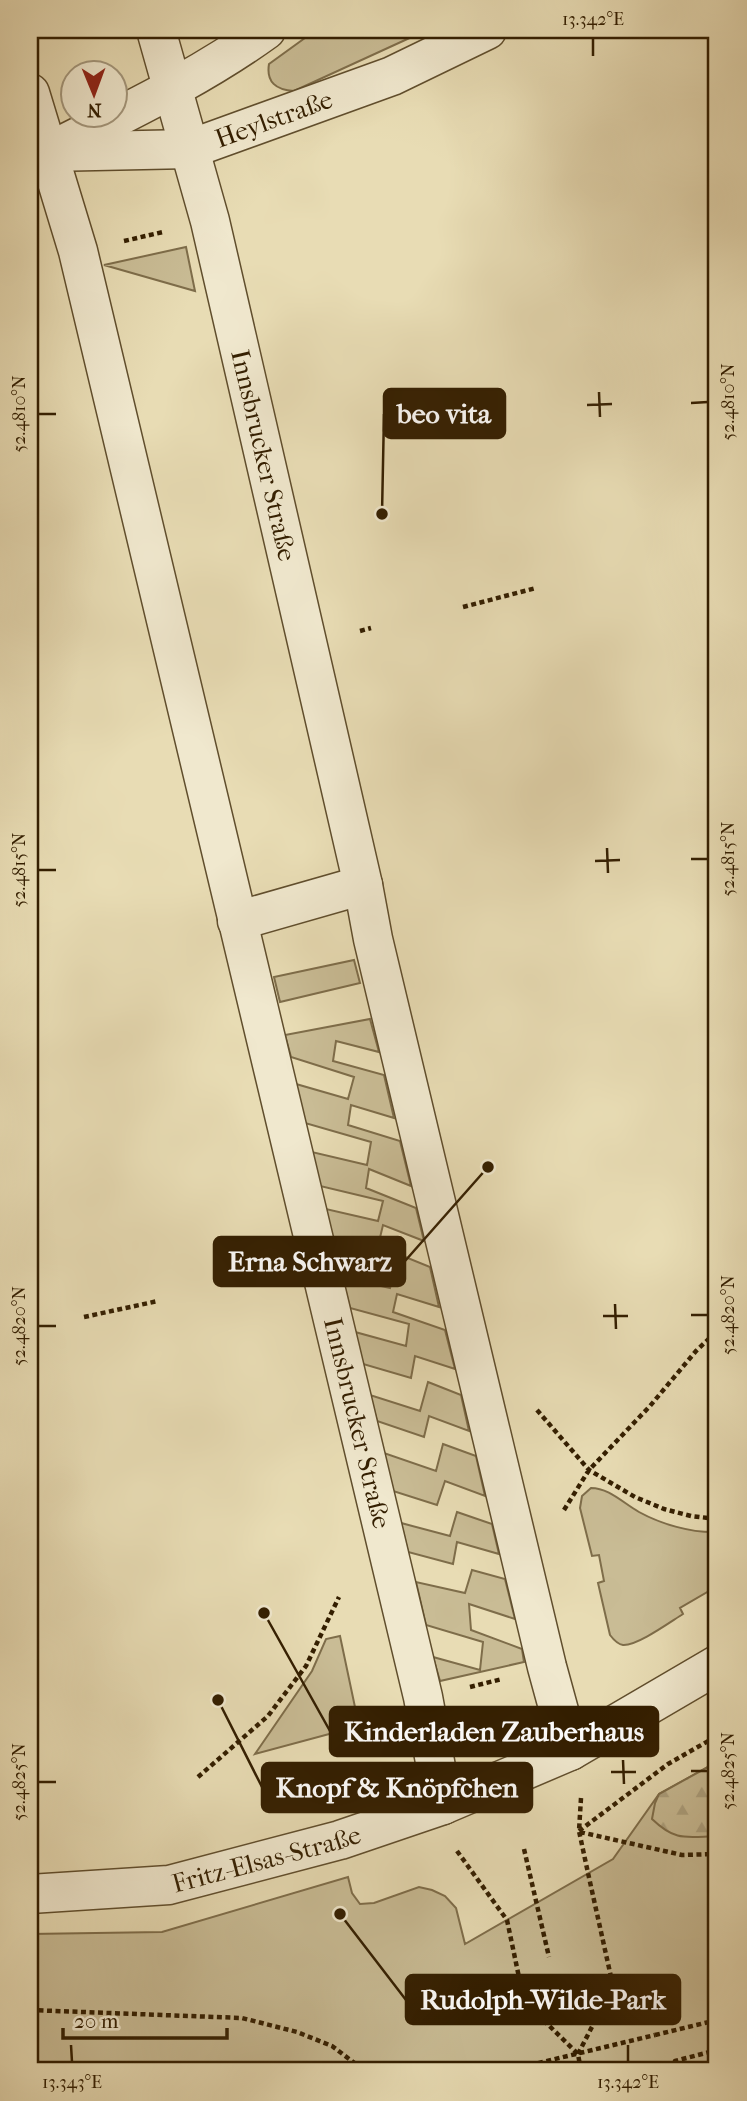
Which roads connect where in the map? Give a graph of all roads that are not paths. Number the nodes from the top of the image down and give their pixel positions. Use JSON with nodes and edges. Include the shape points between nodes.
{"nodes":[{"id":1,"x":156,"y":30,"type":"edge"},
{"id":2,"x":266,"y":30,"type":"edge"},
{"id":3,"x":487,"y":30,"type":"edge"},
{"id":4,"x":173,"y":89,"type":"junction"},
{"id":5,"x":30,"y":93,"type":"edge"},
{"id":6,"x":190,"y":149,"type":"junction"},
{"id":7,"x":39,"y":155,"type":"edge"},
{"id":8,"x":363,"y":885,"type":"junction"},
{"id":9,"x":237,"y":921,"type":"junction"},
{"id":10,"x":717,"y":1665,"type":"edge"},
{"id":11,"x":570,"y":1751,"type":"junction"},
{"id":12,"x":443,"y":1805,"type":"junction"},
{"id":13,"x":30,"y":1894,"type":"edge"}],
"edges":[{"from":1,"to":4,"type":"street","name":"Innsbrucker Straße"},
{"from":2,"to":4,"type":"street"},
{"from":3,"to":6,"type":"street","name":"Heylstraße","via":[[392,76]]},
{"from":4,"to":6,"type":"street","name":"Innsbrucker Straße"},
{"from":4,"to":7,"type":"street"},
{"from":5,"to":7,"type":"street","name":"Innsbrucker Straße"},
{"from":6,"to":7,"type":"street","name":"Heylstraße"},
{"from":6,"to":8,"type":"street","name":"Innsbrucker Straße"},
{"from":7,"to":9,"type":"street","name":"Innsbrucker Straße","via":[[78,251]]},
{"from":8,"to":9,"type":"street"},
{"from":8,"to":11,"type":"street","name":"Innsbrucker Straße","via":[[385,993]]},
{"from":9,"to":12,"type":"street","name":"Innsbrucker Straße","via":[[423,1697]]},
{"from":10,"to":11,"type":"street","name":"Fritz-Elsas-Straße"},
{"from":11,"to":12,"type":"street","name":"Fritz-Elsas-Straße"},
{"from":12,"to":13,"type":"street","name":"Fritz-Elsas-Straße","via":[[340,1840],[169,1885]]}]}
